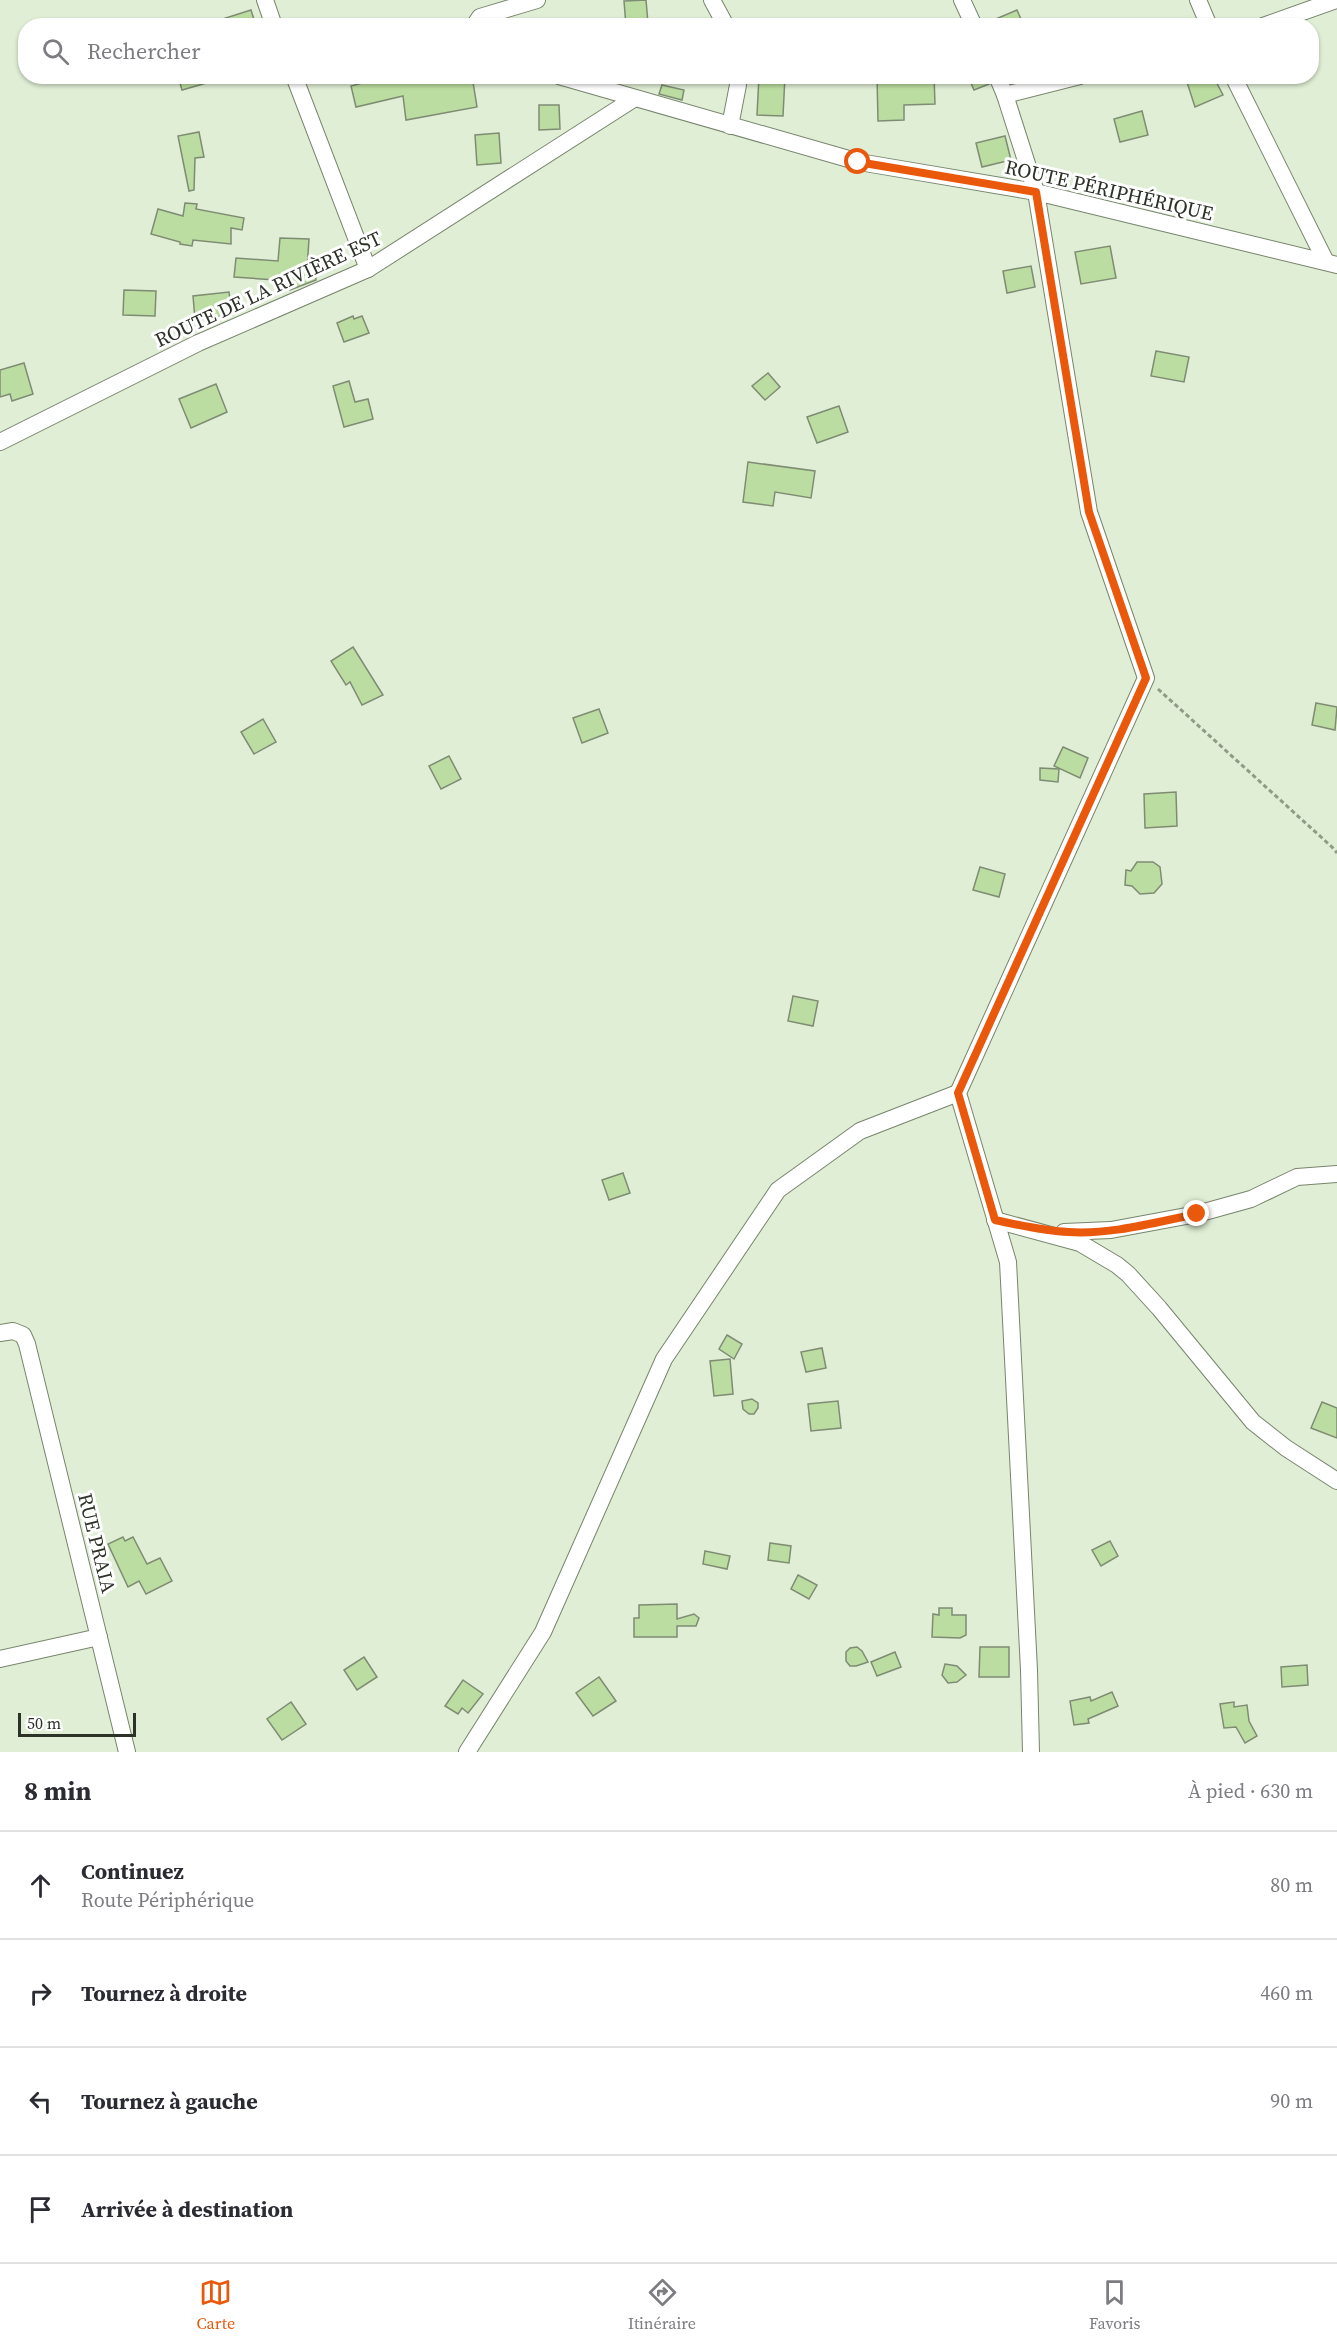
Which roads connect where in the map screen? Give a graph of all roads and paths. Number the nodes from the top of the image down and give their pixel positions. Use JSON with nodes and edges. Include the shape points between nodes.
{"nodes":[{"id":1,"x":265,"y":0,"type":"edge"},
{"id":2,"x":537,"y":0,"type":"edge"},
{"id":3,"x":712,"y":0,"type":"edge"},
{"id":4,"x":962,"y":0,"type":"edge"},
{"id":5,"x":1198,"y":0,"type":"edge"},
{"id":6,"x":1335,"y":0,"type":"edge"},
{"id":7,"x":271,"y":18,"type":"edge"},
{"id":8,"x":479,"y":18,"type":"edge"},
{"id":9,"x":722,"y":18,"type":"edge"},
{"id":10,"x":970,"y":18,"type":"edge"},
{"id":11,"x":1206,"y":18,"type":"edge"},
{"id":12,"x":1285,"y":18,"type":"edge"},
{"id":13,"x":297,"y":84,"type":"edge"},
{"id":14,"x":587,"y":84,"type":"edge"},
{"id":15,"x":738,"y":84,"type":"edge"},
{"id":16,"x":1000,"y":84,"type":"edge"},
{"id":17,"x":1048,"y":84,"type":"edge"},
{"id":18,"x":1237,"y":84,"type":"edge"},
{"id":19,"x":1005,"y":95,"type":"junction"},
{"id":20,"x":635,"y":98,"type":"junction"},
{"id":21,"x":730,"y":126,"type":"junction"},
{"id":22,"x":1036,"y":192,"type":"junction"},
{"id":23,"x":1331,"y":263,"type":"edge"},
{"id":24,"x":368,"y":269,"type":"junction"},
{"id":25,"x":0,"y":442,"type":"edge"},
{"id":26,"x":1146,"y":678,"type":"junction"},
{"id":27,"x":1337,"y":854,"type":"edge"},
{"id":28,"x":958,"y":1093,"type":"junction"},
{"id":29,"x":1337,"y":1174,"type":"edge"},
{"id":30,"x":995,"y":1220,"type":"junction"},
{"id":31,"x":1036,"y":1229,"type":"junction"},
{"id":32,"x":0,"y":1334,"type":"edge"},
{"id":33,"x":1337,"y":1481,"type":"edge"},
{"id":34,"x":99,"y":1637,"type":"junction"},
{"id":35,"x":0,"y":1659,"type":"edge"},
{"id":36,"x":127,"y":1752,"type":"edge"},
{"id":37,"x":466,"y":1752,"type":"edge"},
{"id":38,"x":1031,"y":1752,"type":"edge"}],
"edges":[{"from":1,"to":7,"type":"street"},
{"from":2,"to":8,"type":"street"},
{"from":3,"to":9,"type":"street"},
{"from":4,"to":10,"type":"street"},
{"from":5,"to":11,"type":"street"},
{"from":6,"to":12,"type":"street"},
{"from":13,"to":24,"type":"street"},
{"from":14,"to":20,"type":"street","name":"ROUTE PÉRIPHÉRIQUE"},
{"from":15,"to":21,"type":"street"},
{"from":16,"to":19,"type":"street"},
{"from":17,"to":19,"type":"street"},
{"from":18,"to":23,"type":"street"},
{"from":19,"to":22,"type":"street"},
{"from":20,"to":21,"type":"street","name":"ROUTE PÉRIPHÉRIQUE"},
{"from":20,"to":24,"type":"street","name":"ROUTE DE LA RIVIÈRE EST"},
{"from":21,"to":22,"type":"street","name":"ROUTE PÉRIPHÉRIQUE","via":[[858,162]]},
{"from":22,"to":23,"type":"street","name":"ROUTE PÉRIPHÉRIQUE"},
{"from":22,"to":26,"type":"street","via":[[1089,512]]},
{"from":24,"to":25,"type":"street","name":"ROUTE DE LA RIVIÈRE EST","via":[[198,344]]},
{"from":26,"to":27,"type":"path"},
{"from":26,"to":28,"type":"street"},
{"from":28,"to":30,"type":"street"},
{"from":28,"to":37,"type":"street","via":[[860,1131],[778,1190],[664,1359],[543,1632]]},
{"from":29,"to":31,"type":"street","via":[[1297,1178],[1251,1199],[1150,1223],[1071,1233]]},
{"from":30,"to":31,"type":"street"},
{"from":30,"to":38,"type":"street","via":[[1008,1262]]},
{"from":31,"to":33,"type":"street","via":[[1080,1242],[1128,1274],[1253,1422]]},
{"from":32,"to":34,"type":"street","name":"RUE PRAIA","via":[[13,1330],[23,1335],[27,1344]]},
{"from":34,"to":35,"type":"street"},
{"from":34,"to":36,"type":"street","name":"RUE PRAIA"}]}
